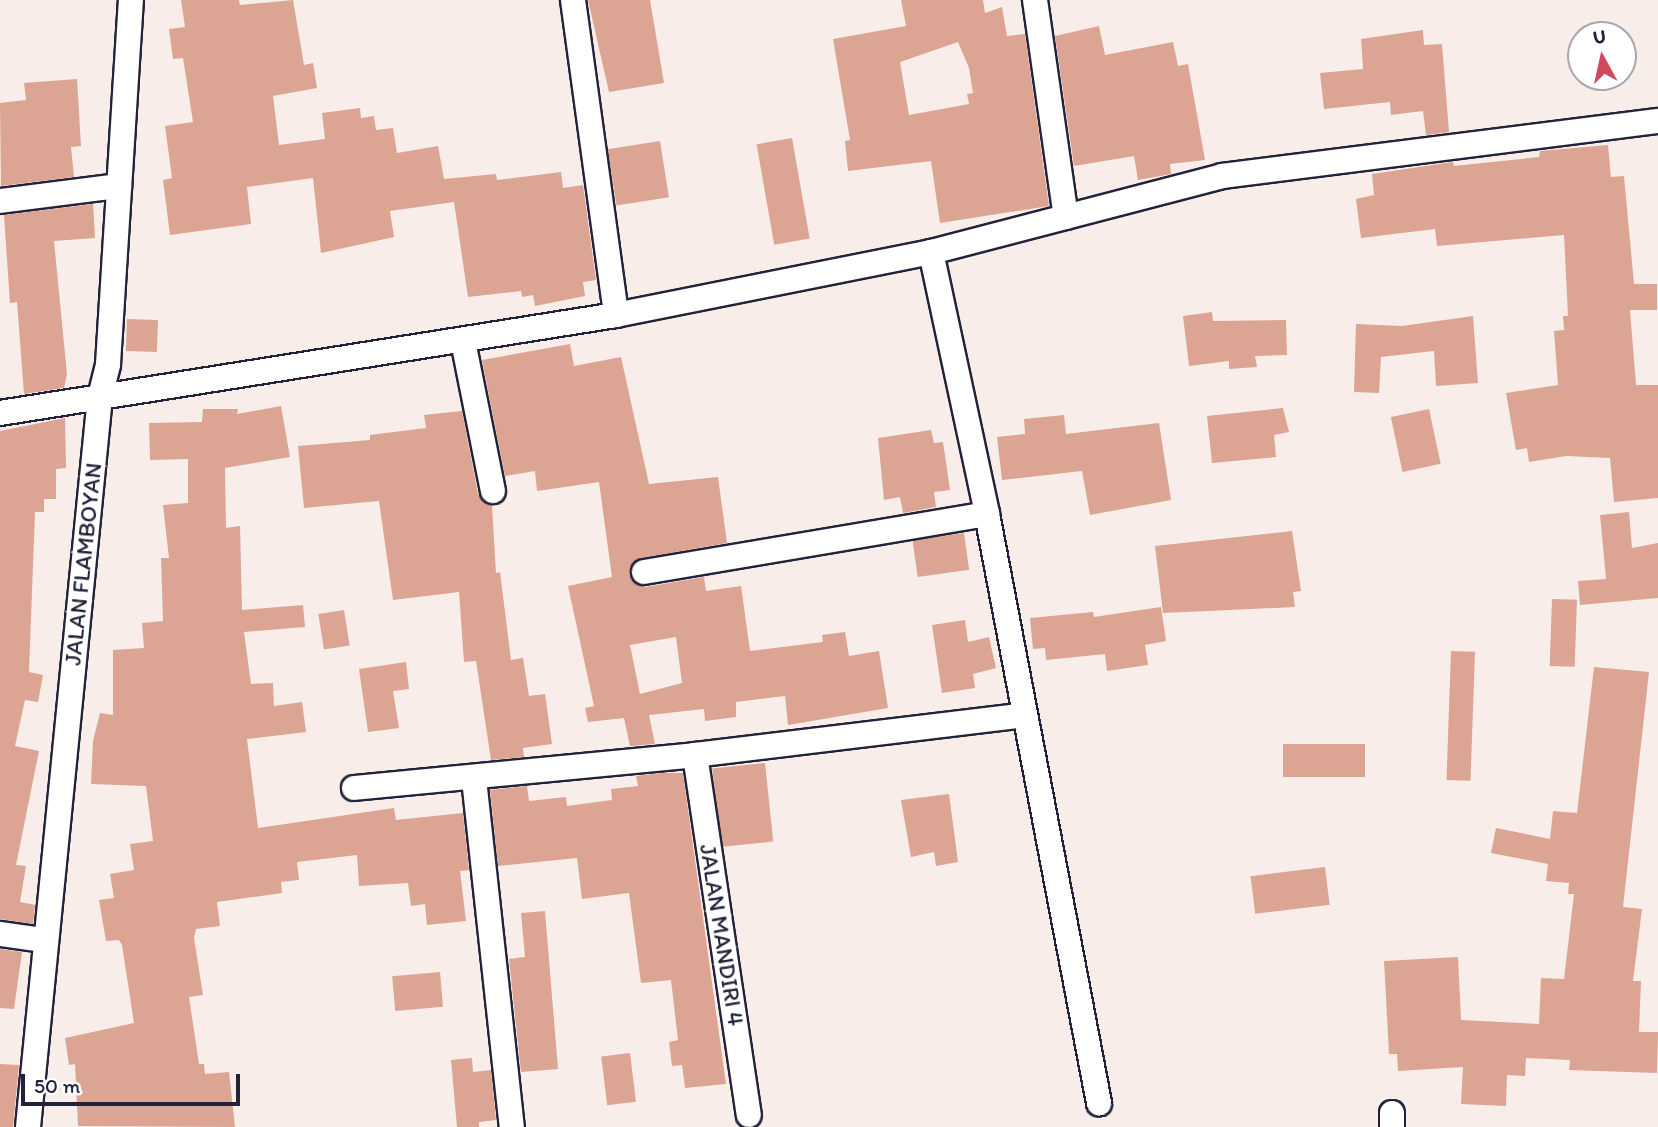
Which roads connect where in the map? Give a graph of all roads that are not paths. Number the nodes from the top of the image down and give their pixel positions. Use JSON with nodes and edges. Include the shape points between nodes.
{"nodes":[{"id":1,"x":131,"y":0,"type":"edge"},
{"id":2,"x":573,"y":0,"type":"edge"},
{"id":3,"x":1035,"y":0,"type":"edge"},
{"id":4,"x":1658,"y":121,"type":"edge"},
{"id":5,"x":119,"y":186,"type":"junction"},
{"id":6,"x":0,"y":201,"type":"edge"},
{"id":7,"x":1066,"y":217,"type":"junction"},
{"id":8,"x":931,"y":253,"type":"junction"},
{"id":9,"x":616,"y":315,"type":"junction"},
{"id":10,"x":463,"y":341,"type":"junction"},
{"id":11,"x":100,"y":397,"type":"junction"},
{"id":12,"x":0,"y":413,"type":"edge"},
{"id":13,"x":493,"y":491,"type":"dead end"},
{"id":14,"x":987,"y":514,"type":"junction"},
{"id":15,"x":644,"y":572,"type":"dead end"},
{"id":16,"x":1024,"y":715,"type":"junction"},
{"id":17,"x":695,"y":755,"type":"junction"},
{"id":18,"x":474,"y":779,"type":"junction"},
{"id":19,"x":354,"y":788,"type":"dead end"},
{"id":20,"x":0,"y":934,"type":"edge"},
{"id":21,"x":43,"y":940,"type":"junction"},
{"id":22,"x":1099,"y":1103,"type":"dead end"},
{"id":23,"x":749,"y":1115,"type":"dead end"},
{"id":24,"x":28,"y":1127,"type":"edge"},
{"id":25,"x":512,"y":1127,"type":"edge"}],
"edges":[{"from":1,"to":5,"type":"street","name":"JALAN FLAMBOYAN"},
{"from":2,"to":9,"type":"street"},
{"from":3,"to":7,"type":"street"},
{"from":4,"to":7,"type":"street","via":[[1222,176]]},
{"from":5,"to":6,"type":"street"},
{"from":5,"to":11,"type":"street","name":"JALAN FLAMBOYAN","via":[[108,364]]},
{"from":7,"to":8,"type":"street"},
{"from":8,"to":9,"type":"street"},
{"from":8,"to":14,"type":"street"},
{"from":9,"to":10,"type":"street"},
{"from":10,"to":11,"type":"street"},
{"from":10,"to":13,"type":"street"},
{"from":11,"to":12,"type":"street"},
{"from":11,"to":21,"type":"street","name":"JALAN FLAMBOYAN"},
{"from":14,"to":15,"type":"street"},
{"from":14,"to":16,"type":"street"},
{"from":16,"to":17,"type":"street"},
{"from":16,"to":22,"type":"street"},
{"from":17,"to":18,"type":"street"},
{"from":17,"to":23,"type":"street","name":"JALAN MANDIRI 4"},
{"from":18,"to":19,"type":"street"},
{"from":18,"to":25,"type":"street"},
{"from":20,"to":21,"type":"street"},
{"from":21,"to":24,"type":"street","name":"JALAN FLAMBOYAN"}]}
